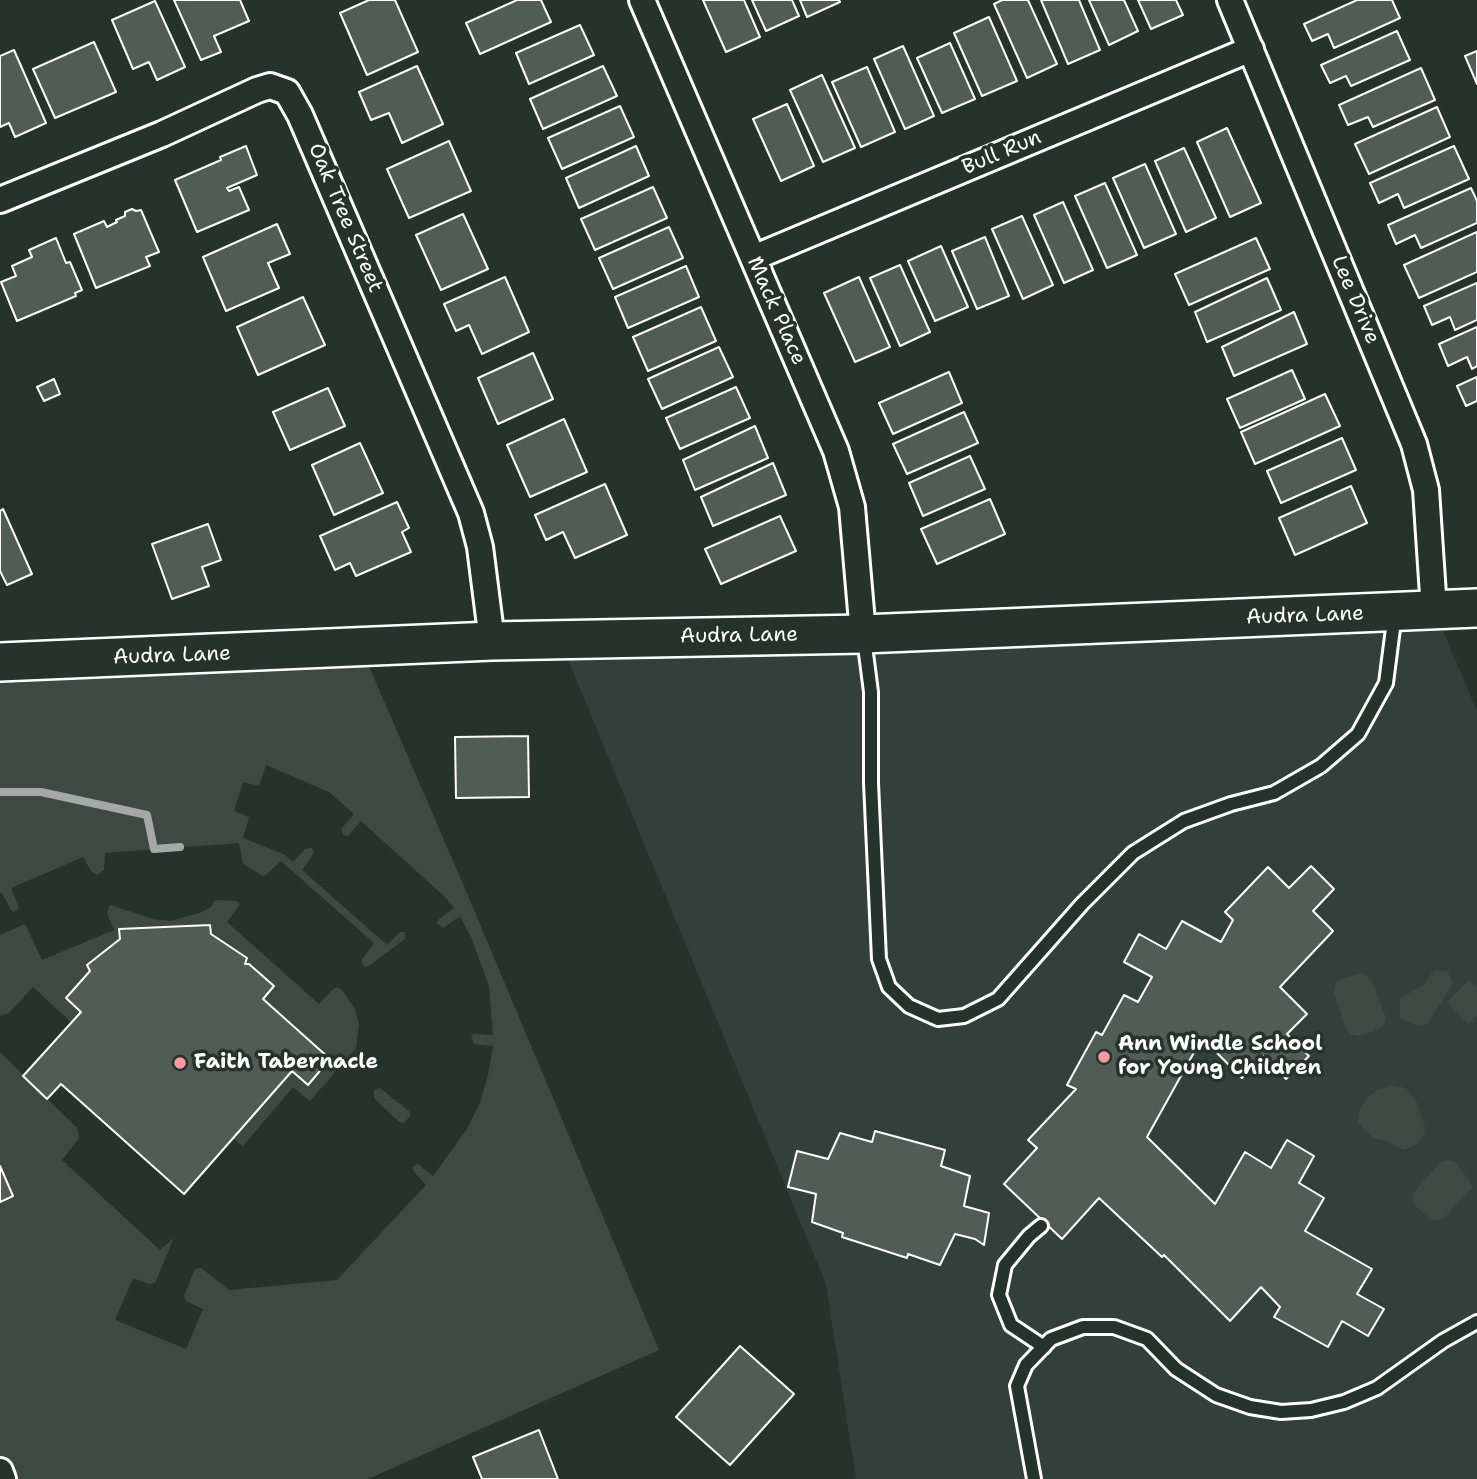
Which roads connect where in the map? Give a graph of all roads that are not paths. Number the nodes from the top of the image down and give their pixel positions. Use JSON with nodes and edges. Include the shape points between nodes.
{"nodes":[{"id":1,"x":642,"y":0,"type":"edge"},
{"id":2,"x":1230,"y":0,"type":"edge"},
{"id":3,"x":1251,"y":48,"type":"junction"},
{"id":4,"x":0,"y":200,"type":"edge"},
{"id":5,"x":752,"y":258,"type":"junction"},
{"id":6,"x":1477,"y":608,"type":"edge"},
{"id":7,"x":1434,"y":610,"type":"junction"},
{"id":8,"x":1395,"y":612,"type":"junction"},
{"id":9,"x":863,"y":634,"type":"junction"},
{"id":10,"x":492,"y":641,"type":"junction"},
{"id":11,"x":0,"y":662,"type":"edge"},
{"id":12,"x":1041,"y":1226,"type":"dead end"},
{"id":13,"x":1477,"y":1322,"type":"edge"},
{"id":14,"x":1044,"y":1347,"type":"junction"},
{"id":15,"x":0,"y":1471,"type":"edge"},
{"id":16,"x":3,"y":1479,"type":"edge"},
{"id":17,"x":1034,"y":1479,"type":"edge"}],
"edges":[{"from":1,"to":5,"type":"street","name":"Mack Place"},
{"from":2,"to":3,"type":"street","name":"Lee Drive"},
{"from":3,"to":5,"type":"street","name":"Bull Run"},
{"from":3,"to":7,"type":"street","name":"Lee Drive","via":[[1414,444],[1426,490]]},
{"from":4,"to":10,"type":"street","name":"Oak Tree Street","via":[[263,88],[287,92],[471,513]]},
{"from":5,"to":9,"type":"street","name":"Mack Place","via":[[842,469],[852,507]]},
{"from":6,"to":7,"type":"street","name":"Audra Lane"},
{"from":7,"to":8,"type":"street","name":"Audra Lane"},
{"from":8,"to":9,"type":"street","name":"Audra Lane"},
{"from":8,"to":9,"type":"lane","via":[[1386,683],[1358,734],[1321,766],[1274,793],[1184,821],[1133,853],[998,999],[964,1016],[938,1019],[909,1006],[899,996],[879,959],[871,692]]},
{"from":9,"to":10,"type":"street","name":"Audra Lane"},
{"from":10,"to":11,"type":"street","name":"Audra Lane"},
{"from":12,"to":14,"type":"lane","via":[[1005,1265],[999,1296],[1011,1325]]},
{"from":13,"to":14,"type":"lane","via":[[1377,1388],[1344,1402],[1282,1412],[1216,1395],[1176,1369],[1147,1339],[1114,1327],[1083,1327],[1051,1339]]},
{"from":14,"to":17,"type":"lane","via":[[1027,1365],[1017,1386]]},
{"from":15,"to":16,"type":"street"}]}
